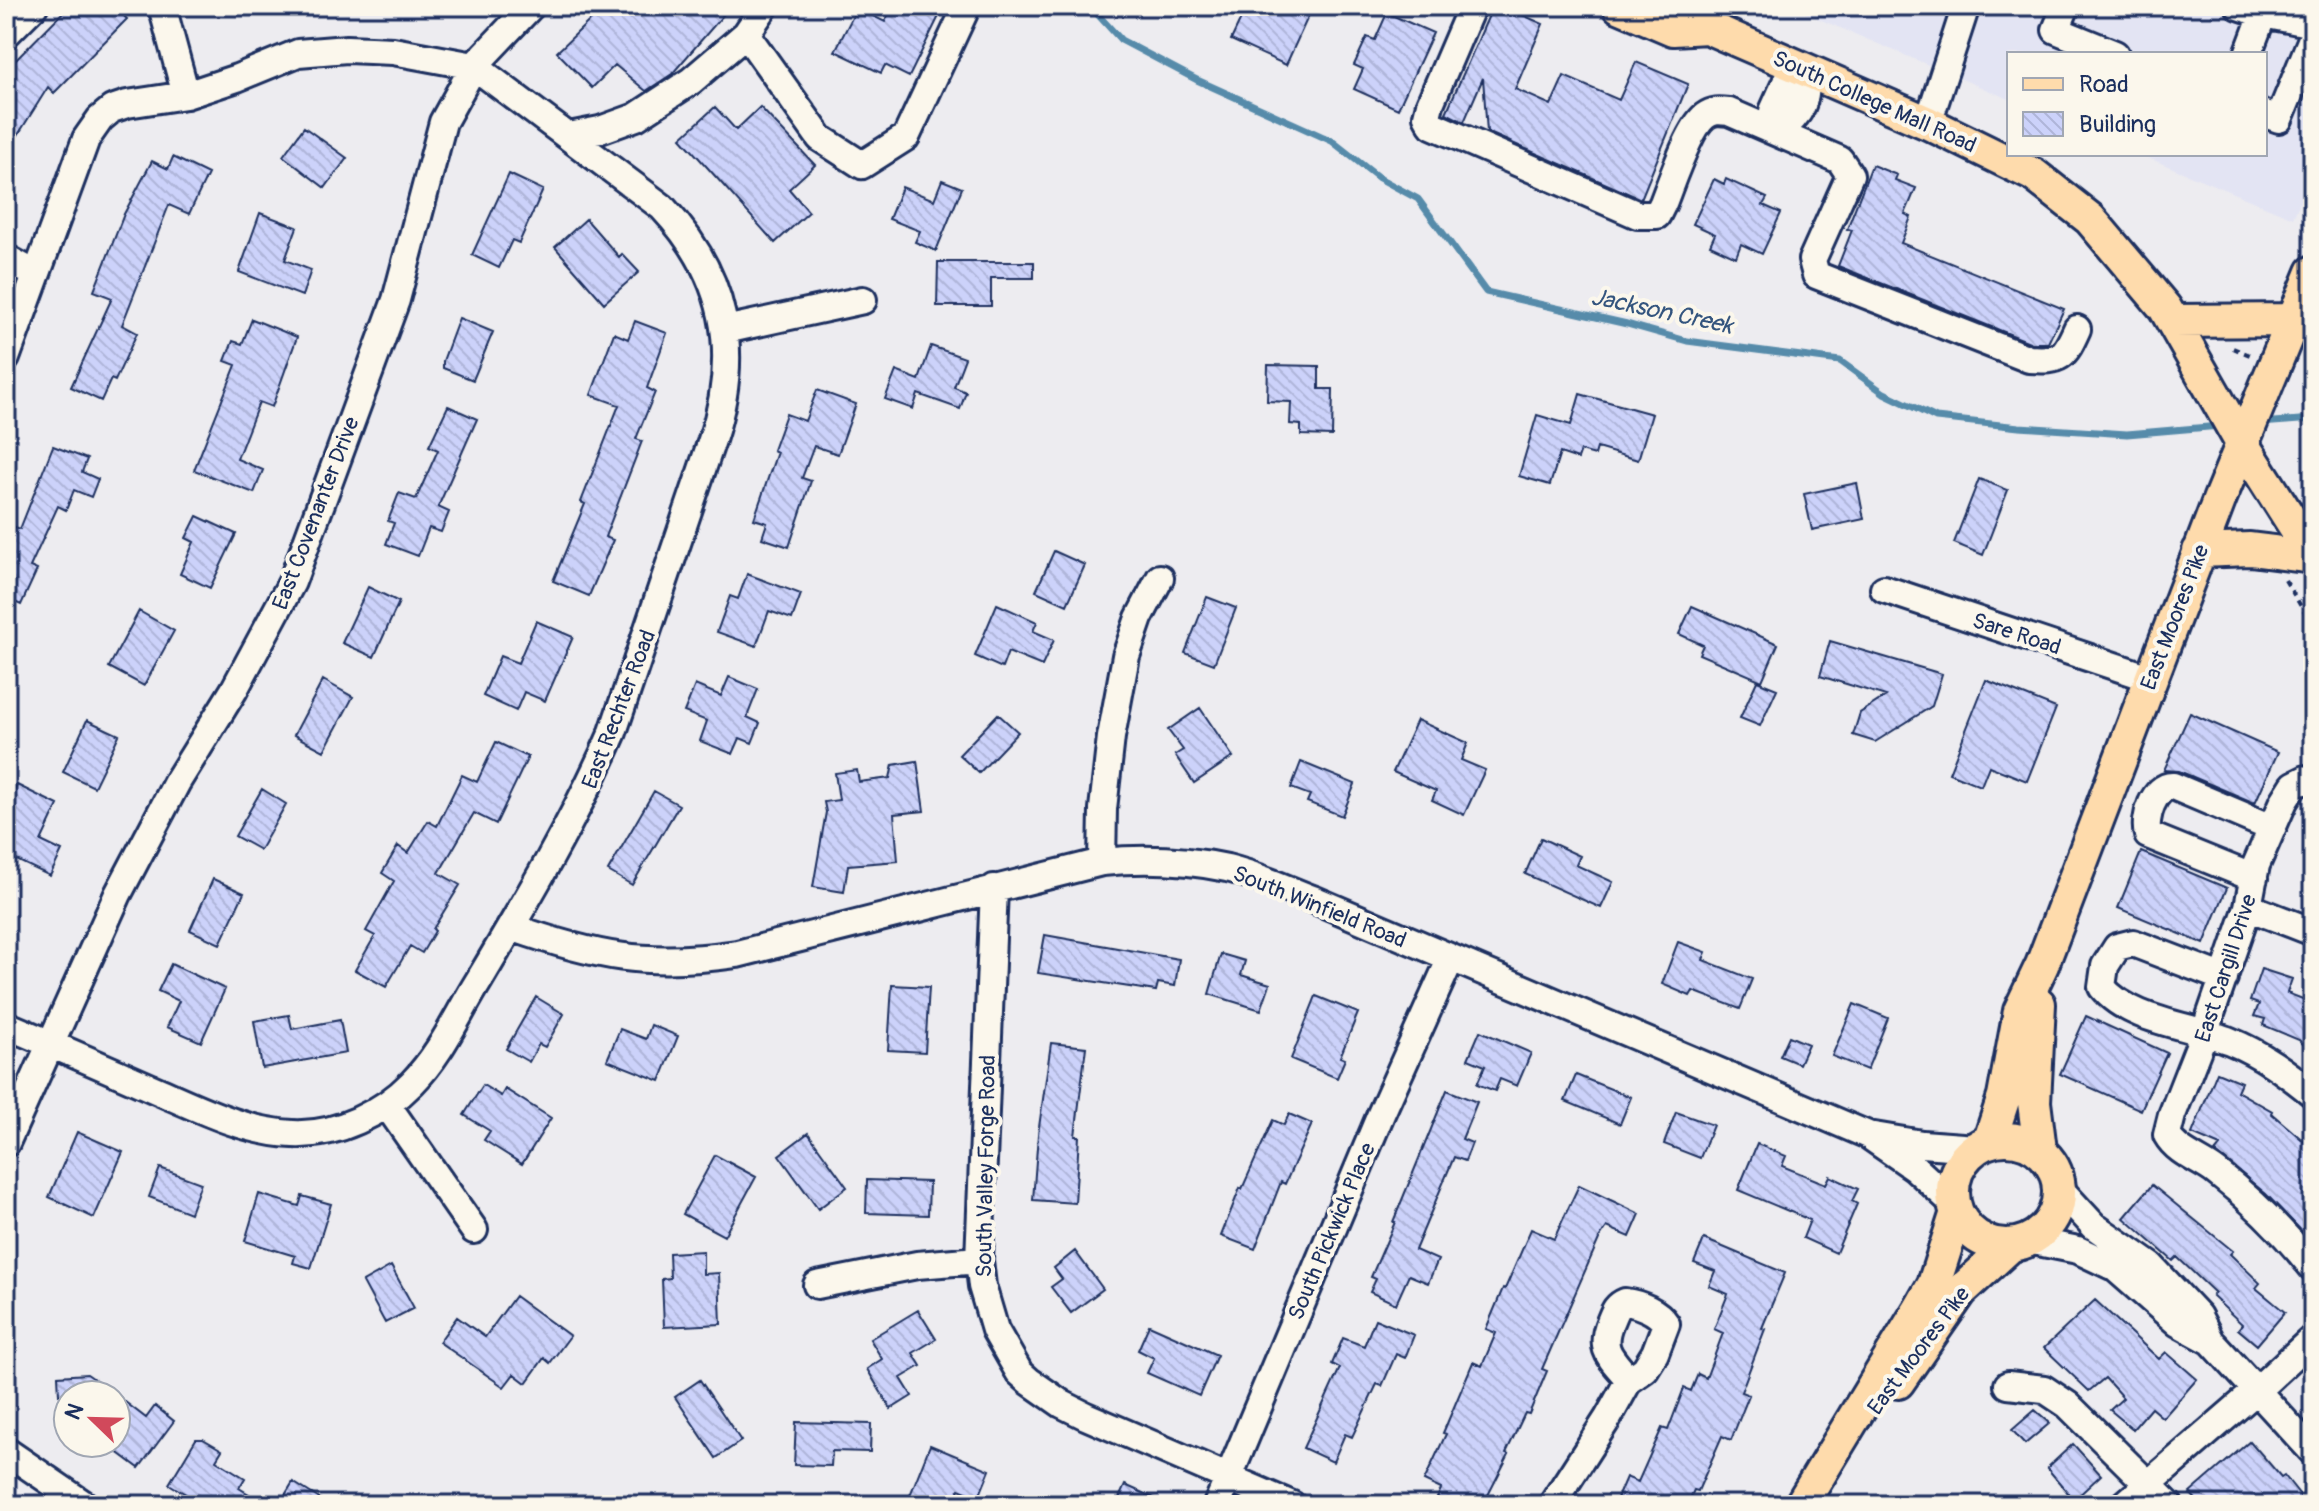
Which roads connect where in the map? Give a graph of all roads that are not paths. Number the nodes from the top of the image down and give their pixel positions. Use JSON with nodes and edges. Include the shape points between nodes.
{"nodes":[{"id":1,"x":34,"y":6,"type":"edge"},
{"id":2,"x":162,"y":6,"type":"edge"},
{"id":3,"x":531,"y":6,"type":"edge"},
{"id":4,"x":765,"y":6,"type":"edge"},
{"id":5,"x":967,"y":6,"type":"edge"},
{"id":6,"x":1465,"y":6,"type":"edge"},
{"id":7,"x":1619,"y":6,"type":"edge"},
{"id":8,"x":1966,"y":6,"type":"edge"},
{"id":9,"x":2066,"y":6,"type":"edge"},
{"id":10,"x":2256,"y":9,"type":"edge"},
{"id":11,"x":1700,"y":16,"type":"edge"},
{"id":12,"x":2313,"y":24,"type":"edge"},
{"id":13,"x":6,"y":34,"type":"edge"},
{"id":14,"x":746,"y":34,"type":"junction"},
{"id":15,"x":2313,"y":36,"type":"edge"},
{"id":16,"x":2110,"y":52,"type":"edge"},
{"id":17,"x":2248,"y":52,"type":"edge"},
{"id":18,"x":474,"y":66,"type":"junction"},
{"id":19,"x":1805,"y":69,"type":"junction"},
{"id":20,"x":186,"y":95,"type":"junction"},
{"id":21,"x":2267,"y":115,"type":"edge"},
{"id":22,"x":1928,"y":123,"type":"junction"},
{"id":23,"x":1777,"y":132,"type":"junction"},
{"id":24,"x":569,"y":136,"type":"junction"},
{"id":25,"x":6,"y":258,"type":"edge"},
{"id":26,"x":2313,"y":272,"type":"edge"},
{"id":27,"x":35,"y":274,"type":"junction"},
{"id":28,"x":863,"y":300,"type":"dead end"},
{"id":29,"x":2294,"y":320,"type":"junction"},
{"id":30,"x":2173,"y":321,"type":"junction"},
{"id":31,"x":2077,"y":329,"type":"dead end"},
{"id":32,"x":725,"y":330,"type":"junction"},
{"id":33,"x":6,"y":358,"type":"edge"},
{"id":34,"x":2244,"y":449,"type":"junction"},
{"id":35,"x":2199,"y":551,"type":"junction"},
{"id":36,"x":2313,"y":556,"type":"edge"},
{"id":37,"x":1160,"y":578,"type":"dead end"},
{"id":38,"x":1884,"y":589,"type":"dead end"},
{"id":39,"x":2150,"y":678,"type":"junction"},
{"id":40,"x":2313,"y":782,"type":"edge"},
{"id":41,"x":2272,"y":828,"type":"junction"},
{"id":42,"x":1102,"y":862,"type":"junction"},
{"id":43,"x":2254,"y":878,"type":"junction"},
{"id":44,"x":994,"y":888,"type":"junction"},
{"id":45,"x":2248,"y":907,"type":"junction"},
{"id":46,"x":511,"y":927,"type":"junction"},
{"id":47,"x":2313,"y":932,"type":"edge"},
{"id":48,"x":1451,"y":958,"type":"junction"},
{"id":49,"x":2042,"y":965,"type":"junction"},
{"id":50,"x":2224,"y":978,"type":"junction"},
{"id":51,"x":6,"y":1025,"type":"edge"},
{"id":52,"x":2205,"y":1031,"type":"junction"},
{"id":53,"x":51,"y":1044,"type":"junction"},
{"id":54,"x":2313,"y":1094,"type":"edge"},
{"id":55,"x":387,"y":1105,"type":"junction"},
{"id":56,"x":1868,"y":1135,"type":"junction"},
{"id":57,"x":6,"y":1143,"type":"edge"},
{"id":58,"x":1983,"y":1144,"type":"junction"},
{"id":59,"x":2040,"y":1150,"type":"junction"},
{"id":60,"x":2059,"y":1188,"type":"junction"},
{"id":61,"x":1956,"y":1208,"type":"junction"},
{"id":62,"x":474,"y":1230,"type":"dead end"},
{"id":63,"x":2020,"y":1242,"type":"junction"},
{"id":64,"x":979,"y":1260,"type":"junction"},
{"id":65,"x":2313,"y":1268,"type":"edge"},
{"id":66,"x":817,"y":1285,"type":"dead end"},
{"id":67,"x":2313,"y":1338,"type":"edge"},
{"id":68,"x":2211,"y":1341,"type":"junction"},
{"id":69,"x":1629,"y":1380,"type":"dead end"},
{"id":70,"x":2008,"y":1385,"type":"dead end"},
{"id":71,"x":2257,"y":1390,"type":"junction"},
{"id":72,"x":6,"y":1451,"type":"edge"},
{"id":73,"x":2313,"y":1452,"type":"edge"},
{"id":74,"x":1830,"y":1459,"type":"junction"},
{"id":75,"x":1229,"y":1479,"type":"junction"},
{"id":76,"x":2149,"y":1483,"type":"junction"},
{"id":77,"x":85,"y":1505,"type":"edge"},
{"id":78,"x":1217,"y":1505,"type":"edge"},
{"id":79,"x":1292,"y":1505,"type":"edge"},
{"id":80,"x":1552,"y":1505,"type":"edge"},
{"id":81,"x":1801,"y":1505,"type":"edge"},
{"id":82,"x":2124,"y":1505,"type":"edge"},
{"id":83,"x":2169,"y":1505,"type":"edge"}],
"edges":[{"from":1,"to":13,"type":"street"},
{"from":2,"to":20,"type":"street"},
{"from":3,"to":18,"type":"street","name":"East Covenanter Drive"},
{"from":4,"to":14,"type":"street"},
{"from":5,"to":14,"type":"street","via":[[906,137],[862,165],[820,138]]},
{"from":6,"to":23,"type":"street","via":[[1469,13],[1430,104],[1427,116],[1432,125],[1638,215],[1657,215],[1695,127],[1706,115],[1729,112]]},
{"from":7,"to":11,"type":"main road","name":"South College Mall Road","via":[[1673,29]]},
{"from":8,"to":22,"type":"street"},
{"from":9,"to":16,"type":"street","via":[[2056,30]]},
{"from":10,"to":12,"type":"street"},
{"from":10,"to":17,"type":"street"},
{"from":11,"to":19,"type":"main road","name":"South College Mall Road"},
{"from":14,"to":24,"type":"street","via":[[691,81],[636,117]]},
{"from":15,"to":21,"type":"street","via":[[2279,119]]},
{"from":18,"to":20,"type":"street","via":[[393,51],[312,51]]},
{"from":18,"to":24,"type":"street","name":"East Rechter Road"},
{"from":18,"to":53,"type":"street","name":"East Covenanter Drive","via":[[443,122],[396,300],[292,582],[142,847]]},
{"from":19,"to":22,"type":"main road","name":"South College Mall Road"},
{"from":19,"to":23,"type":"street","via":[[1808,90],[1794,120]]},
{"from":20,"to":27,"type":"street","via":[[112,109],[92,127]]},
{"from":22,"to":30,"type":"main road","name":"South College Mall Road","via":[[2034,175],[2090,219]]},
{"from":23,"to":31,"type":"street","via":[[1840,160],[1850,175],[1812,260],[1816,275],[2029,359],[2052,361],[2066,354]]},
{"from":24,"to":32,"type":"street","name":"East Rechter Road","via":[[638,187],[683,230],[713,283]]},
{"from":25,"to":27,"type":"street"},
{"from":26,"to":29,"type":"main road","name":"East Moores Pike"},
{"from":27,"to":33,"type":"street"},
{"from":28,"to":32,"type":"street"},
{"from":29,"to":30,"type":"main road"},
{"from":29,"to":34,"type":"main road","name":"East Moores Pike"},
{"from":30,"to":34,"type":"main road","name":"South College Mall Road"},
{"from":32,"to":46,"type":"street","name":"East Rechter Road","via":[[728,370],[719,421],[613,732],[572,820]]},
{"from":34,"to":35,"type":"main road","name":"East Moores Pike"},
{"from":34,"to":36,"type":"main road","name":"South College Mall Road"},
{"from":35,"to":36,"type":"main road","via":[[2250,549]]},
{"from":35,"to":39,"type":"main road","name":"East Moores Pike"},
{"from":37,"to":42,"type":"street","via":[[1126,656],[1106,780]]},
{"from":38,"to":39,"type":"street","name":"Sare Road"},
{"from":39,"to":49,"type":"main road","name":"East Moores Pike"},
{"from":40,"to":41,"type":"street","name":"East Cargill Drive","via":[[2306,779],[2294,785]]},
{"from":41,"to":43,"type":"street","name":"East Cargill Drive"},
{"from":41,"to":43,"type":"street","via":[[2173,786],[2159,791],[2146,820],[2148,835]]},
{"from":42,"to":44,"type":"street","name":"South Winfield Road"},
{"from":42,"to":48,"type":"street","name":"South Winfield Road","via":[[1198,865],[1247,874]]},
{"from":43,"to":45,"type":"street","name":"East Cargill Drive"},
{"from":44,"to":46,"type":"street","name":"South Winfield Road","via":[[695,960],[629,960],[567,947]]},
{"from":44,"to":64,"type":"street","name":"South Valley Forge Road"},
{"from":45,"to":47,"type":"street"},
{"from":45,"to":50,"type":"street","name":"East Cargill Drive"},
{"from":46,"to":55,"type":"street","name":"East Rechter Road","via":[[432,1060]]},
{"from":48,"to":56,"type":"street","name":"South Winfield Road"},
{"from":48,"to":75,"type":"street","name":"South Pickwick Place"},
{"from":49,"to":58,"type":"main road","name":"East Moores Pike","via":[[2020,1011],[2004,1097]]},
{"from":49,"to":59,"type":"main road","name":"East Moores Pike","via":[[2034,1102]]},
{"from":50,"to":52,"type":"street","name":"East Cargill Drive"},
{"from":50,"to":52,"type":"street","via":[[2133,943],[2117,947],[2105,966],[2102,987],[2112,1000]]},
{"from":51,"to":53,"type":"street","name":"East Rechter Road"},
{"from":52,"to":54,"type":"street","via":[[2260,1055]]},
{"from":52,"to":65,"type":"street","name":"East Cargill Drive","via":[[2167,1135],[2248,1198]]},
{"from":53,"to":55,"type":"street","name":"East Rechter Road","via":[[260,1130],[313,1132],[353,1122]]},
{"from":53,"to":57,"type":"street","name":"East Covenanter Drive"},
{"from":55,"to":62,"type":"street"},
{"from":56,"to":58,"type":"street","name":"South Winfield Road","via":[[1922,1144]]},
{"from":56,"to":61,"type":"street","name":"South Winfield Road","via":[[1914,1167]]},
{"from":58,"to":59,"type":"main road","via":[[2013,1139]]},
{"from":58,"to":61,"type":"main road","via":[[1963,1161],[1955,1177]]},
{"from":59,"to":60,"type":"main road","via":[[2051,1162]]},
{"from":60,"to":63,"type":"main road","via":[[2049,1223]]},
{"from":60,"to":68,"type":"street","via":[[2094,1226],[2151,1266],[2198,1316]]},
{"from":61,"to":63,"type":"main road","via":[[1978,1237],[1994,1244]]},
{"from":61,"to":74,"type":"main road","name":"East Moores Pike","via":[[1934,1284]]},
{"from":63,"to":68,"type":"street","via":[[2078,1250],[2105,1262],[2178,1323]]},
{"from":63,"to":74,"type":"main road","name":"East Moores Pike","via":[[1961,1291],[1914,1363]]},
{"from":64,"to":66,"type":"street","via":[[917,1265]]},
{"from":64,"to":75,"type":"street","name":"South Valley Forge Road","via":[[995,1330],[1029,1381],[1086,1416]]},
{"from":67,"to":71,"type":"street"},
{"from":68,"to":71,"type":"street"},
{"from":69,"to":80,"type":"street"},
{"from":70,"to":76,"type":"street","via":[[2044,1389],[2068,1405]]},
{"from":71,"to":73,"type":"street"},
{"from":71,"to":76,"type":"street"},
{"from":72,"to":77,"type":"street"},
{"from":74,"to":81,"type":"main road","name":"East Moores Pike"},
{"from":75,"to":78,"type":"street","name":"South Pickwick Place"},
{"from":75,"to":79,"type":"street","name":"South Valley Forge Road"},
{"from":76,"to":82,"type":"street"},
{"from":76,"to":83,"type":"street"}]}
